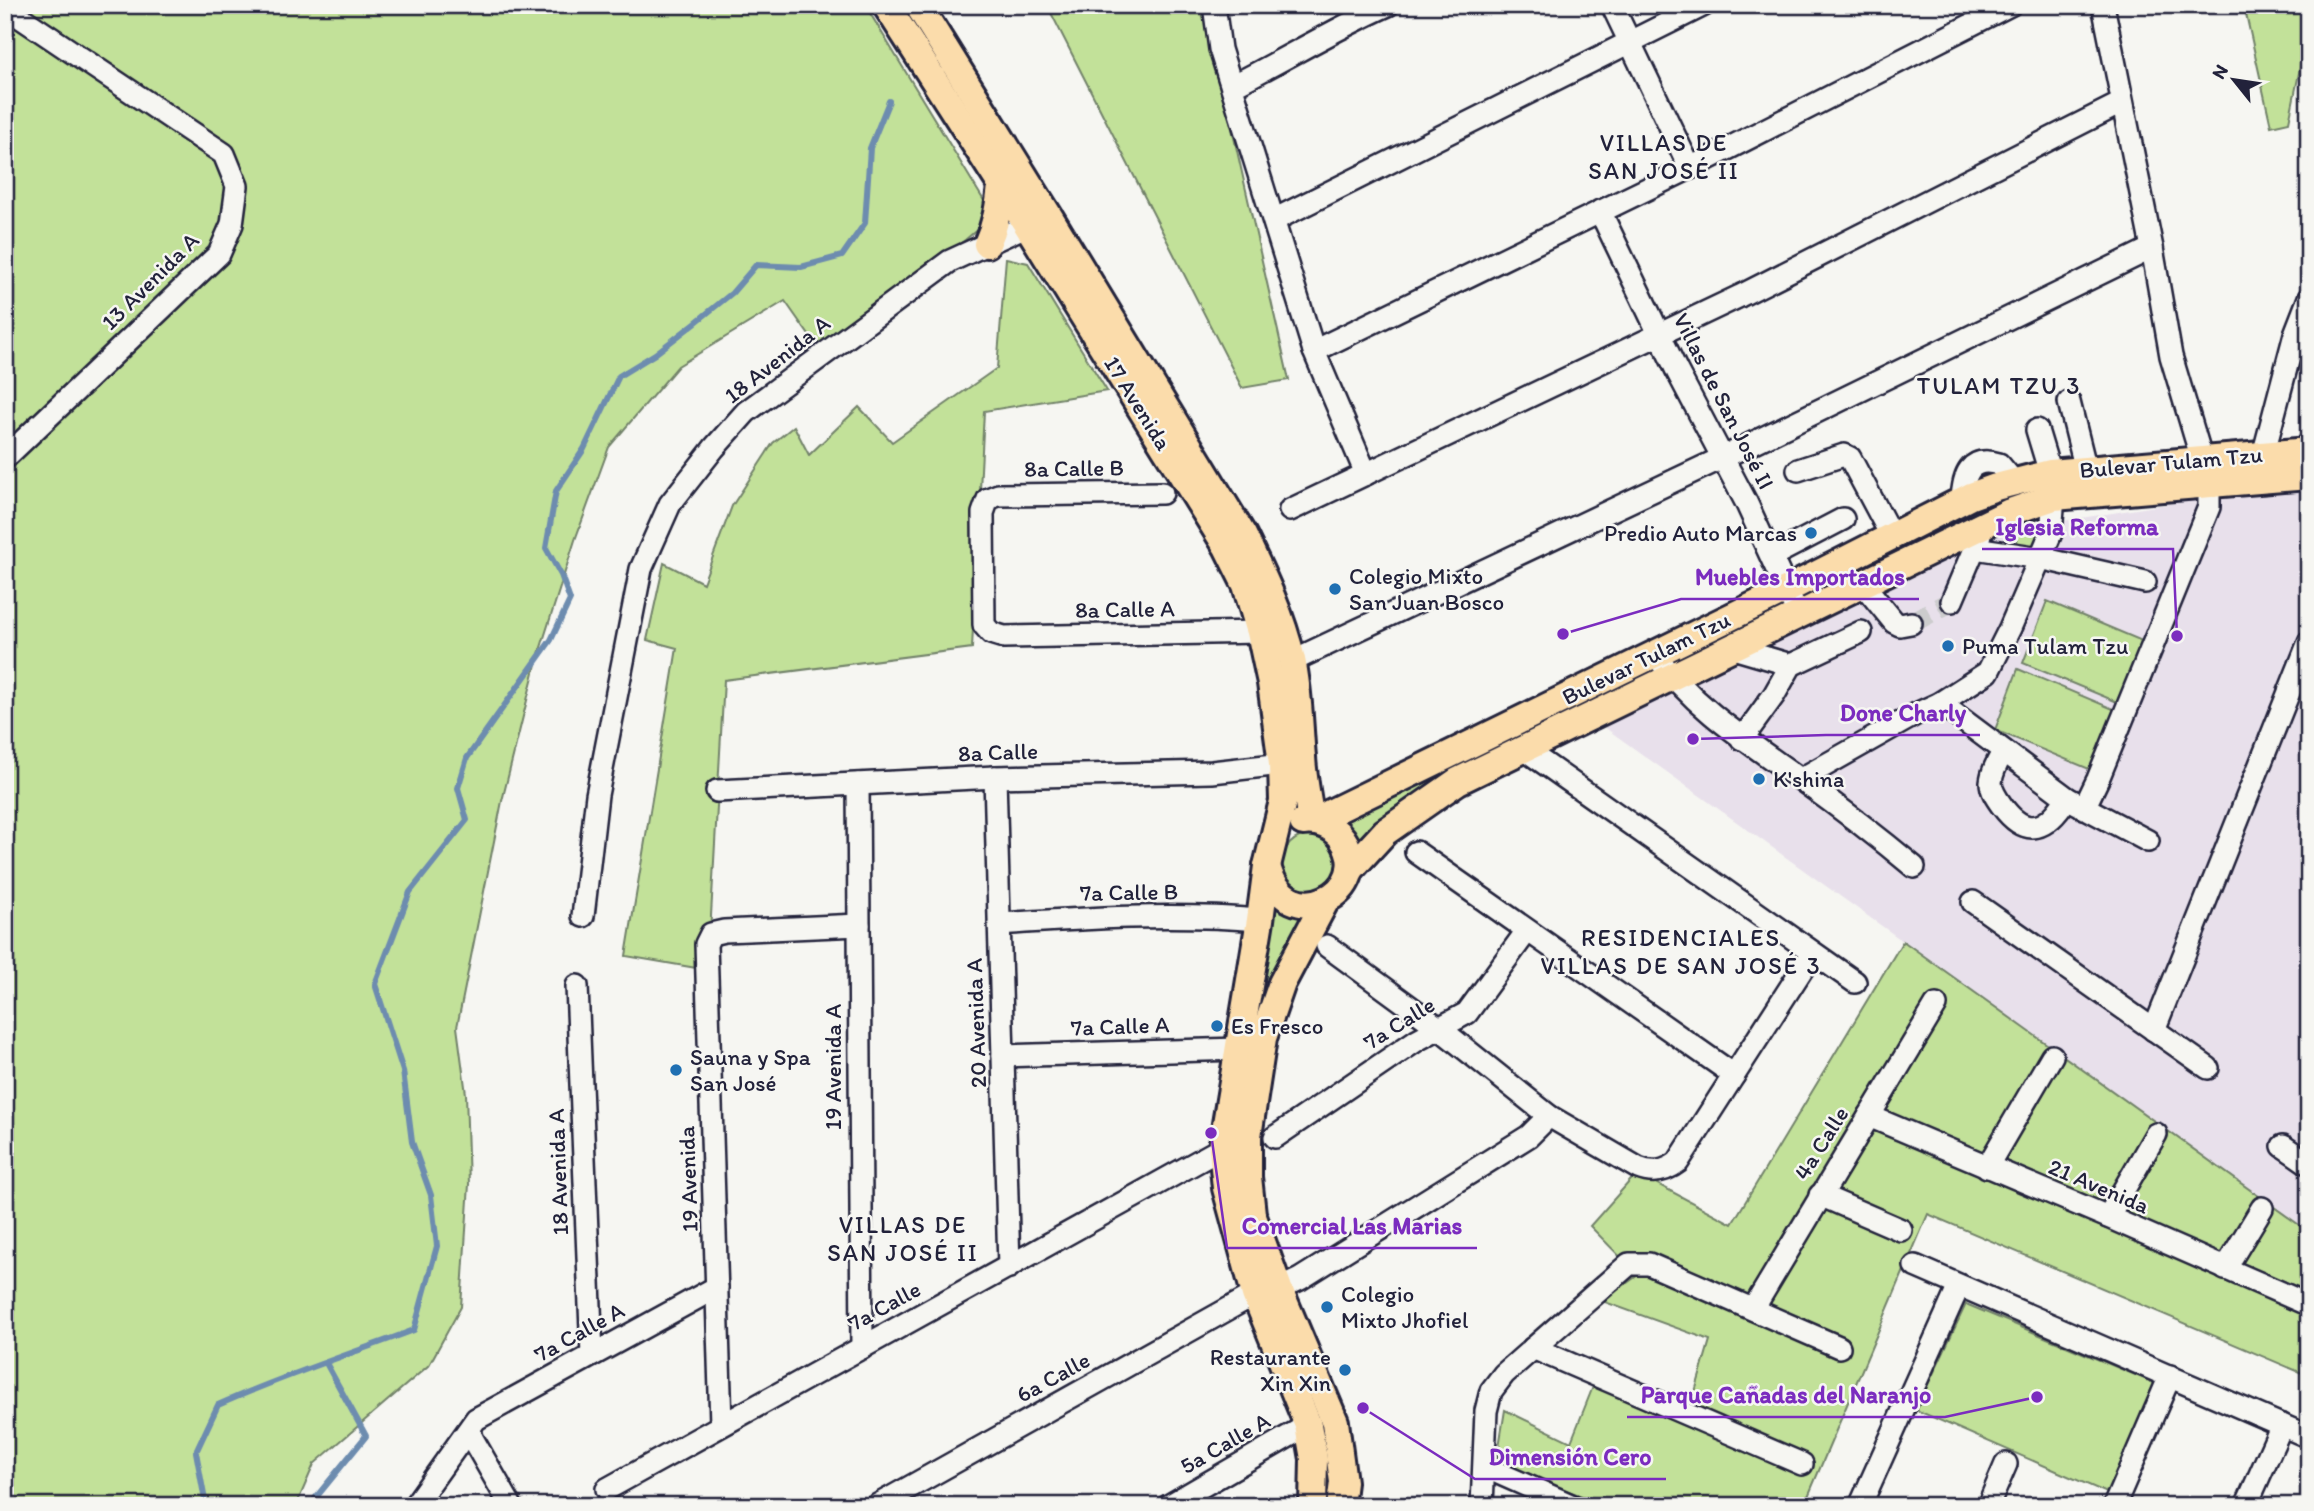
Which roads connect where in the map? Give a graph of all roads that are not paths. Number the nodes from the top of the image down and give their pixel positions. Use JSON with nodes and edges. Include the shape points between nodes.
{"nodes":[{"id":1,"x":886,"y":5,"type":"edge"},
{"id":2,"x":918,"y":5,"type":"edge"},
{"id":3,"x":1214,"y":5,"type":"edge"},
{"id":4,"x":1388,"y":5,"type":"edge"},
{"id":5,"x":1612,"y":5,"type":"edge"},
{"id":6,"x":1704,"y":5,"type":"edge"},
{"id":7,"x":2010,"y":5,"type":"edge"},
{"id":8,"x":2103,"y":5,"type":"edge"},
{"id":9,"x":5,"y":7,"type":"edge"},
{"id":10,"x":1354,"y":13,"type":"edge"},
{"id":11,"x":1631,"y":41,"type":"junction"},
{"id":12,"x":1231,"y":86,"type":"junction"},
{"id":13,"x":2121,"y":103,"type":"junction"},
{"id":14,"x":1690,"y":168,"type":"junction"},
{"id":15,"x":1000,"y":185,"type":"junction"},
{"id":16,"x":1600,"y":211,"type":"junction"},
{"id":17,"x":1038,"y":220,"type":"junction"},
{"id":18,"x":1274,"y":220,"type":"junction"},
{"id":19,"x":987,"y":244,"type":"junction"},
{"id":20,"x":2152,"y":248,"type":"junction"},
{"id":21,"x":2309,"y":298,"type":"edge"},
{"id":22,"x":1659,"y":334,"type":"junction"},
{"id":23,"x":1314,"y":351,"type":"junction"},
{"id":24,"x":2069,"y":402,"type":"dead end"},
{"id":25,"x":2037,"y":430,"type":"dead end"},
{"id":26,"x":2309,"y":451,"type":"edge"},
{"id":27,"x":2262,"y":453,"type":"junction"},
{"id":28,"x":5,"y":458,"type":"edge"},
{"id":29,"x":1721,"y":458,"type":"junction"},
{"id":30,"x":1798,"y":470,"type":"dead end"},
{"id":31,"x":2086,"y":470,"type":"junction"},
{"id":32,"x":2204,"y":472,"type":"junction"},
{"id":33,"x":1366,"y":474,"type":"junction"},
{"id":34,"x":2309,"y":476,"type":"edge"},
{"id":35,"x":2258,"y":481,"type":"junction"},
{"id":36,"x":2052,"y":485,"type":"junction"},
{"id":37,"x":1163,"y":493,"type":"dead end"},
{"id":38,"x":1290,"y":510,"type":"dead end"},
{"id":39,"x":1843,"y":519,"type":"dead end"},
{"id":40,"x":1986,"y":523,"type":"junction"},
{"id":41,"x":1892,"y":537,"type":"junction"},
{"id":42,"x":1975,"y":548,"type":"junction"},
{"id":43,"x":1772,"y":556,"type":"junction"},
{"id":44,"x":1853,"y":556,"type":"junction"},
{"id":45,"x":2040,"y":558,"type":"junction"},
{"id":46,"x":2145,"y":582,"type":"dead end"},
{"id":47,"x":1863,"y":583,"type":"junction"},
{"id":48,"x":1788,"y":589,"type":"junction"},
{"id":49,"x":1952,"y":601,"type":"tunnel mouth"},
{"id":50,"x":1797,"y":616,"type":"junction"},
{"id":51,"x":1911,"y":623,"type":"dead end"},
{"id":52,"x":1260,"y":632,"type":"junction"},
{"id":53,"x":1861,"y":632,"type":"dead end"},
{"id":54,"x":991,"y":633,"type":"joint"},
{"id":55,"x":2309,"y":642,"type":"edge"},
{"id":56,"x":1733,"y":648,"type":"junction"},
{"id":57,"x":1655,"y":654,"type":"junction"},
{"id":58,"x":1292,"y":661,"type":"junction"},
{"id":59,"x":1791,"y":665,"type":"junction"},
{"id":60,"x":1672,"y":678,"type":"junction"},
{"id":61,"x":1940,"y":703,"type":"junction"},
{"id":62,"x":1742,"y":739,"type":"junction"},
{"id":63,"x":1524,"y":749,"type":"junction"},
{"id":64,"x":2003,"y":751,"type":"junction"},
{"id":65,"x":1282,"y":764,"type":"junction"},
{"id":66,"x":995,"y":778,"type":"junction"},
{"id":67,"x":1801,"y":779,"type":"junction"},
{"id":68,"x":858,"y":784,"type":"junction"},
{"id":69,"x":717,"y":791,"type":"dead end"},
{"id":70,"x":2076,"y":803,"type":"junction"},
{"id":71,"x":1313,"y":821,"type":"junction"},
{"id":72,"x":1274,"y":840,"type":"junction"},
{"id":73,"x":2148,"y":841,"type":"dead end"},
{"id":74,"x":1416,"y":852,"type":"dead end"},
{"id":75,"x":1267,"y":866,"type":"junction"},
{"id":76,"x":1914,"y":867,"type":"dead end"},
{"id":77,"x":1349,"y":870,"type":"junction"},
{"id":78,"x":1326,"y":900,"type":"junction"},
{"id":79,"x":1973,"y":902,"type":"dead end"},
{"id":80,"x":583,"y":916,"type":"dead end"},
{"id":81,"x":1261,"y":920,"type":"junction"},
{"id":82,"x":859,"y":925,"type":"junction"},
{"id":83,"x":999,"y":925,"type":"junction"},
{"id":84,"x":1527,"y":931,"type":"junction"},
{"id":85,"x":1327,"y":946,"type":"dead end"},
{"id":86,"x":1812,"y":954,"type":"junction"},
{"id":87,"x":1855,"y":982,"type":"dead end"},
{"id":88,"x":577,"y":986,"type":"dead end"},
{"id":89,"x":1936,"y":1005,"type":"dead end"},
{"id":90,"x":1439,"y":1028,"type":"junction"},
{"id":91,"x":2154,"y":1030,"type":"junction"},
{"id":92,"x":1239,"y":1049,"type":"junction"},
{"id":93,"x":1003,"y":1056,"type":"junction"},
{"id":94,"x":2052,"y":1056,"type":"dead end"},
{"id":95,"x":2208,"y":1068,"type":"dead end"},
{"id":96,"x":1734,"y":1074,"type":"junction"},
{"id":97,"x":1549,"y":1116,"type":"junction"},
{"id":98,"x":1869,"y":1116,"type":"junction"},
{"id":99,"x":2156,"y":1134,"type":"dead end"},
{"id":100,"x":1275,"y":1137,"type":"dead end"},
{"id":101,"x":2283,"y":1146,"type":"dead end"},
{"id":102,"x":1222,"y":1148,"type":"junction"},
{"id":103,"x":2309,"y":1164,"type":"edge"},
{"id":104,"x":1987,"y":1167,"type":"junction"},
{"id":105,"x":1820,"y":1195,"type":"junction"},
{"id":106,"x":2262,"y":1208,"type":"dead end"},
{"id":107,"x":2108,"y":1217,"type":"junction"},
{"id":108,"x":1901,"y":1230,"type":"dead end"},
{"id":109,"x":1915,"y":1266,"type":"dead end"},
{"id":110,"x":1009,"y":1267,"type":"junction"},
{"id":111,"x":2225,"y":1269,"type":"junction"},
{"id":112,"x":1959,"y":1286,"type":"junction"},
{"id":113,"x":717,"y":1287,"type":"junction"},
{"id":114,"x":1267,"y":1291,"type":"junction"},
{"id":115,"x":2309,"y":1305,"type":"edge"},
{"id":116,"x":1753,"y":1309,"type":"junction"},
{"id":117,"x":1839,"y":1347,"type":"dead end"},
{"id":118,"x":1533,"y":1348,"type":"junction"},
{"id":119,"x":862,"y":1349,"type":"junction"},
{"id":120,"x":592,"y":1355,"type":"junction"},
{"id":121,"x":2170,"y":1376,"type":"junction"},
{"id":122,"x":722,"y":1424,"type":"junction"},
{"id":123,"x":1308,"y":1425,"type":"junction"},
{"id":124,"x":2282,"y":1425,"type":"junction"},
{"id":125,"x":470,"y":1429,"type":"junction"},
{"id":126,"x":2309,"y":1437,"type":"edge"},
{"id":127,"x":1802,"y":1464,"type":"dead end"},
{"id":128,"x":2006,"y":1464,"type":"dead end"},
{"id":129,"x":1484,"y":1471,"type":"junction"},
{"id":130,"x":607,"y":1489,"type":"dead end"},
{"id":131,"x":1186,"y":1500,"type":"edge"},
{"id":132,"x":414,"y":1506,"type":"edge"},
{"id":133,"x":511,"y":1506,"type":"edge"},
{"id":134,"x":876,"y":1506,"type":"edge"},
{"id":135,"x":1168,"y":1506,"type":"edge"},
{"id":136,"x":1313,"y":1506,"type":"edge"},
{"id":137,"x":1340,"y":1506,"type":"edge"},
{"id":138,"x":1482,"y":1506,"type":"edge"},
{"id":139,"x":1573,"y":1506,"type":"edge"},
{"id":140,"x":1860,"y":1506,"type":"edge"},
{"id":141,"x":1988,"y":1506,"type":"edge"},
{"id":142,"x":2114,"y":1506,"type":"edge"},
{"id":143,"x":2246,"y":1506,"type":"edge"}],
"edges":[{"from":1,"to":15,"type":"main road","name":"17 Avenida"},
{"from":2,"to":17,"type":"main road","name":"17 Avenida"},
{"from":3,"to":12,"type":"street"},
{"from":4,"to":10,"type":"street"},
{"from":5,"to":11,"type":"street"},
{"from":6,"to":11,"type":"street"},
{"from":7,"to":14,"type":"street"},
{"from":8,"to":13,"type":"street"},
{"from":9,"to":28,"type":"street","name":"13 Avenida A","via":[[225,154],[237,186],[232,224],[219,254]]},
{"from":10,"to":12,"type":"street","via":[[1313,44]]},
{"from":11,"to":14,"type":"street"},
{"from":11,"to":18,"type":"street"},
{"from":12,"to":18,"type":"street"},
{"from":13,"to":20,"type":"street"},
{"from":13,"to":22,"type":"street"},
{"from":14,"to":16,"type":"street"},
{"from":15,"to":17,"type":"main road","name":"17 Avenida"},
{"from":15,"to":19,"type":"main road","via":[[995,228]]},
{"from":16,"to":22,"type":"street","name":"Villas de San José II"},
{"from":16,"to":23,"type":"street"},
{"from":17,"to":19,"type":"street","name":"18 Avenida A"},
{"from":17,"to":52,"type":"main road","name":"17 Avenida","via":[[1227,547],[1246,585]]},
{"from":17,"to":58,"type":"main road","name":"17 Avenida","via":[[1243,535],[1276,604]]},
{"from":18,"to":23,"type":"street"},
{"from":19,"to":80,"type":"street","name":"18 Avenida A","via":[[950,261],[746,412],[670,504],[641,569],[597,795]]},
{"from":20,"to":29,"type":"street"},
{"from":20,"to":32,"type":"street","via":[[2171,356]]},
{"from":21,"to":27,"type":"street"},
{"from":22,"to":29,"type":"street","name":"Villas de San José II"},
{"from":22,"to":33,"type":"street"},
{"from":23,"to":33,"type":"street"},
{"from":24,"to":31,"type":"street"},
{"from":25,"to":36,"type":"street"},
{"from":26,"to":27,"type":"main road","name":"Bulevar Tulam Tzu"},
{"from":27,"to":32,"type":"main road","name":"Bulevar Tulam Tzu"},
{"from":27,"to":35,"type":"street"},
{"from":29,"to":43,"type":"street","name":"Villas de San José II"},
{"from":29,"to":58,"type":"street"},
{"from":30,"to":41,"type":"street","via":[[1844,455],[1850,458]]},
{"from":31,"to":32,"type":"main road","name":"Bulevar Tulam Tzu"},
{"from":31,"to":36,"type":"main road","name":"Bulevar Tulam Tzu"},
{"from":32,"to":35,"type":"main road","name":"Bulevar Tulam Tzu"},
{"from":32,"to":36,"type":"main road","name":"Bulevar Tulam Tzu"},
{"from":32,"to":70,"type":"street","via":[[2209,507],[2098,779]]},
{"from":33,"to":38,"type":"street"},
{"from":34,"to":35,"type":"main road","name":"Bulevar Tulam Tzu"},
{"from":36,"to":40,"type":"main road","name":"Bulevar Tulam Tzu"},
{"from":36,"to":41,"type":"main road","name":"Bulevar Tulam Tzu","via":[[2014,482],[1962,501]]},
{"from":36,"to":45,"type":"street","via":[[2051,533]]},
{"from":37,"to":54,"type":"street","name":"8a Calle B","via":[[998,495],[988,499],[983,513],[985,625]]},
{"from":39,"to":43,"type":"street"},
{"from":40,"to":42,"type":"street"},
{"from":40,"to":47,"type":"main road","name":"Bulevar Tulam Tzu"},
{"from":41,"to":44,"type":"main road","name":"Bulevar Tulam Tzu"},
{"from":42,"to":45,"type":"street"},
{"from":42,"to":49,"type":"street"},
{"from":43,"to":48,"type":"street","name":"Villas de San José II"},
{"from":44,"to":47,"type":"main road"},
{"from":44,"to":48,"type":"main road","name":"Bulevar Tulam Tzu"},
{"from":45,"to":46,"type":"street"},
{"from":45,"to":61,"type":"street","via":[[1988,672]]},
{"from":47,"to":50,"type":"main road","name":"Bulevar Tulam Tzu"},
{"from":47,"to":51,"type":"street","via":[[1894,622]]},
{"from":48,"to":50,"type":"street","name":"Villas de San José II"},
{"from":48,"to":57,"type":"main road","name":"Bulevar Tulam Tzu"},
{"from":50,"to":56,"type":"main road","name":"Bulevar Tulam Tzu"},
{"from":52,"to":54,"type":"street","name":"8a Calle A","via":[[1003,637]]},
{"from":52,"to":65,"type":"main road","name":"17 Avenida"},
{"from":53,"to":59,"type":"street"},
{"from":55,"to":91,"type":"street"},
{"from":56,"to":59,"type":"street"},
{"from":56,"to":60,"type":"main road","name":"Bulevar Tulam Tzu"},
{"from":57,"to":60,"type":"street"},
{"from":57,"to":71,"type":"main road","name":"Bulevar Tulam Tzu"},
{"from":58,"to":71,"type":"main road","name":"17 Avenida"},
{"from":59,"to":62,"type":"street"},
{"from":60,"to":62,"type":"street"},
{"from":60,"to":63,"type":"main road","name":"Bulevar Tulam Tzu"},
{"from":61,"to":64,"type":"street"},
{"from":61,"to":67,"type":"street"},
{"from":62,"to":67,"type":"street"},
{"from":63,"to":77,"type":"main road","name":"Bulevar Tulam Tzu","via":[[1448,788],[1385,832]]},
{"from":63,"to":86,"type":"street"},
{"from":64,"to":70,"type":"street"},
{"from":64,"to":70,"type":"street","via":[[1991,785],[2011,818],[2025,827],[2038,827]]},
{"from":65,"to":66,"type":"street","name":"8a Calle","via":[[1220,771]]},
{"from":65,"to":72,"type":"main road","name":"17 Avenida","via":[[1283,801]]},
{"from":66,"to":68,"type":"street","name":"8a Calle"},
{"from":66,"to":83,"type":"street","name":"20 Avenida A"},
{"from":67,"to":76,"type":"street"},
{"from":68,"to":69,"type":"street","name":"8a Calle"},
{"from":68,"to":82,"type":"street","name":"19 Avenida A"},
{"from":70,"to":73,"type":"street"},
{"from":71,"to":72,"type":"main road","via":[[1284,829]]},
{"from":71,"to":77,"type":"main road","via":[[1339,834],[1350,857]]},
{"from":72,"to":75,"type":"main road"},
{"from":74,"to":84,"type":"street"},
{"from":75,"to":78,"type":"main road","via":[[1270,879],[1288,899],[1300,904]]},
{"from":75,"to":81,"type":"main road"},
{"from":77,"to":78,"type":"main road","via":[[1345,883]]},
{"from":78,"to":114,"type":"main road","via":[[1278,994],[1263,1038],[1248,1136],[1252,1214]]},
{"from":79,"to":91,"type":"street"},
{"from":81,"to":83,"type":"street","name":"7a Calle B","via":[[1115,917]]},
{"from":81,"to":92,"type":"main road"},
{"from":82,"to":113,"type":"street","name":"19 Avenida","via":[[724,931],[711,934],[706,944]]},
{"from":82,"to":119,"type":"street","name":"19 Avenida A"},
{"from":83,"to":93,"type":"street","name":"20 Avenida A"},
{"from":84,"to":90,"type":"street","name":"7a Calle","via":[[1466,1013]]},
{"from":84,"to":96,"type":"street"},
{"from":85,"to":90,"type":"street"},
{"from":86,"to":87,"type":"street"},
{"from":86,"to":96,"type":"street"},
{"from":88,"to":120,"type":"street","name":"18 Avenida A"},
{"from":89,"to":98,"type":"street","name":"4a Calle"},
{"from":90,"to":97,"type":"street"},
{"from":90,"to":100,"type":"street","name":"7a Calle"},
{"from":91,"to":95,"type":"street"},
{"from":92,"to":93,"type":"street","name":"7a Calle A"},
{"from":92,"to":102,"type":"main road"},
{"from":93,"to":110,"type":"street","name":"20 Avenida A"},
{"from":94,"to":104,"type":"street"},
{"from":96,"to":97,"type":"street","via":[[1678,1162],[1659,1171],[1638,1168]]},
{"from":97,"to":114,"type":"street","name":"6a Calle","via":[[1529,1136],[1300,1279]]},
{"from":98,"to":104,"type":"street","name":"21 Avenida"},
{"from":98,"to":105,"type":"street","name":"4a Calle"},
{"from":99,"to":107,"type":"street"},
{"from":101,"to":103,"type":"street"},
{"from":102,"to":110,"type":"street","name":"7a Calle"},
{"from":102,"to":114,"type":"main road","via":[[1226,1188]]},
{"from":104,"to":107,"type":"street","name":"21 Avenida"},
{"from":105,"to":108,"type":"street"},
{"from":105,"to":116,"type":"street","name":"4a Calle"},
{"from":106,"to":111,"type":"street"},
{"from":107,"to":111,"type":"street","name":"21 Avenida"},
{"from":109,"to":112,"type":"street"},
{"from":110,"to":119,"type":"street","name":"7a Calle"},
{"from":111,"to":115,"type":"street","name":"21 Avenida"},
{"from":112,"to":121,"type":"street"},
{"from":112,"to":140,"type":"street"},
{"from":113,"to":120,"type":"street","name":"7a Calle A"},
{"from":113,"to":122,"type":"street","name":"19 Avenida"},
{"from":114,"to":123,"type":"main road"},
{"from":114,"to":134,"type":"street","name":"6a Calle"},
{"from":114,"to":137,"type":"main road","via":[[1335,1422],[1343,1482]]},
{"from":116,"to":117,"type":"street"},
{"from":116,"to":118,"type":"street","via":[[1636,1262],[1622,1268]]},
{"from":118,"to":127,"type":"street"},
{"from":118,"to":129,"type":"street","via":[[1491,1391]]},
{"from":119,"to":122,"type":"street","name":"7a Calle"},
{"from":120,"to":125,"type":"street","name":"7a Calle A","via":[[482,1415]]},
{"from":121,"to":124,"type":"street"},
{"from":121,"to":142,"type":"street"},
{"from":122,"to":130,"type":"street","name":"7a Calle"},
{"from":123,"to":131,"type":"street","name":"5a Calle A"},
{"from":123,"to":136,"type":"main road","via":[[1314,1459]]},
{"from":124,"to":126,"type":"street"},
{"from":124,"to":143,"type":"street"},
{"from":125,"to":132,"type":"street","name":"7a Calle A"},
{"from":125,"to":133,"type":"street"},
{"from":128,"to":141,"type":"street"},
{"from":129,"to":138,"type":"street"},
{"from":129,"to":139,"type":"street"},
{"from":131,"to":135,"type":"street","name":"5a Calle A"}]}
